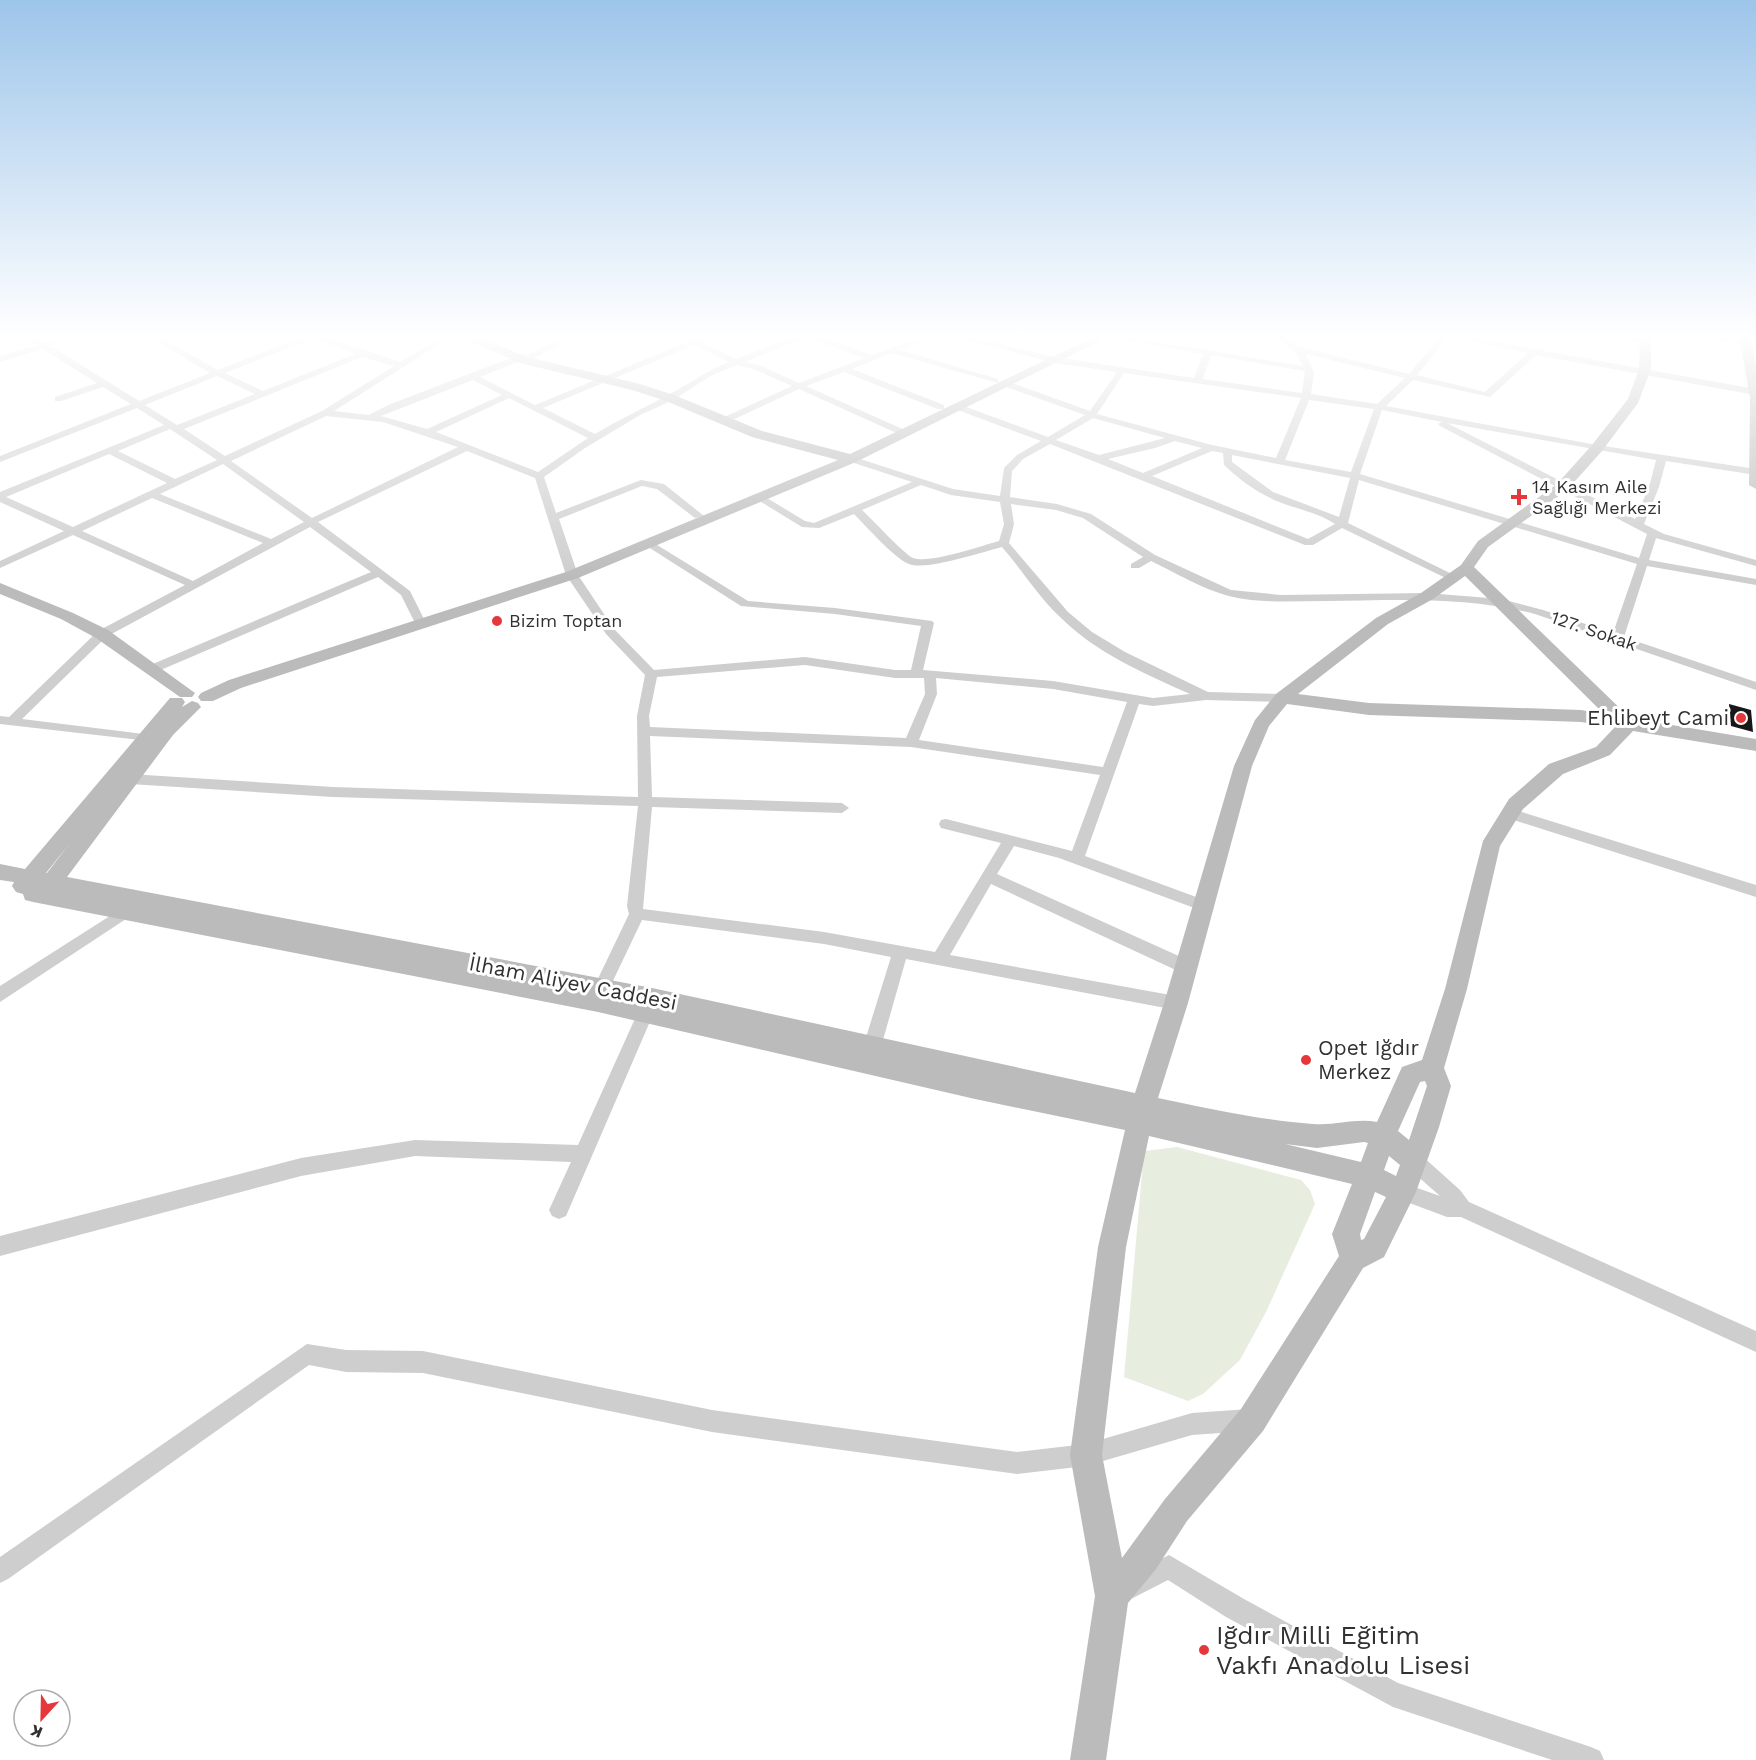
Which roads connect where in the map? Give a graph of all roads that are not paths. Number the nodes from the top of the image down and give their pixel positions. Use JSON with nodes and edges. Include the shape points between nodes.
{"nodes":[{"id":1,"x":109,"y":415,"type":"edge"},
{"id":2,"x":154,"y":415,"type":"edge"},
{"id":3,"x":207,"y":415,"type":"edge"},
{"id":4,"x":318,"y":415,"type":"edge"},
{"id":5,"x":348,"y":415,"type":"edge"},
{"id":6,"x":375,"y":415,"type":"edge"},
{"id":7,"x":464,"y":415,"type":"edge"},
{"id":8,"x":549,"y":415,"type":"edge"},
{"id":9,"x":633,"y":415,"type":"edge"},
{"id":10,"x":709,"y":415,"type":"edge"},
{"id":11,"x":736,"y":415,"type":"edge"},
{"id":12,"x":864,"y":415,"type":"edge"},
{"id":13,"x":927,"y":415,"type":"edge"},
{"id":14,"x":938,"y":415,"type":"edge"},
{"id":15,"x":980,"y":415,"type":"edge"},
{"id":16,"x":1298,"y":415,"type":"edge"},
{"id":17,"x":1376,"y":415,"type":"edge"},
{"id":18,"x":1423,"y":415,"type":"edge"},
{"id":19,"x":1622,"y":415,"type":"edge"},
{"id":20,"x":1756,"y":415,"type":"edge"},
{"id":21,"x":1092,"y":416,"type":"joint"},
{"id":22,"x":1427,"y":416,"type":"junction"},
{"id":23,"x":370,"y":418,"type":"junction"},
{"id":24,"x":723,"y":421,"type":"junction"},
{"id":25,"x":173,"y":427,"type":"junction"},
{"id":26,"x":900,"y":431,"type":"junction"},
{"id":27,"x":428,"y":432,"type":"junction"},
{"id":28,"x":595,"y":438,"type":"junction"},
{"id":29,"x":1174,"y":438,"type":"junction"},
{"id":30,"x":1049,"y":440,"type":"junction"},
{"id":31,"x":467,"y":447,"type":"junction"},
{"id":32,"x":1210,"y":448,"type":"junction"},
{"id":33,"x":1597,"y":448,"type":"junction"},
{"id":34,"x":109,"y":450,"type":"junction"},
{"id":35,"x":1228,"y":451,"type":"junction"},
{"id":36,"x":1662,"y":456,"type":"junction"},
{"id":37,"x":847,"y":458,"type":"junction"},
{"id":38,"x":1098,"y":458,"type":"junction"},
{"id":39,"x":0,"y":459,"type":"edge"},
{"id":40,"x":222,"y":460,"type":"junction"},
{"id":41,"x":1280,"y":461,"type":"junction"},
{"id":42,"x":539,"y":476,"type":"junction"},
{"id":43,"x":1355,"y":476,"type":"junction"},
{"id":44,"x":1756,"y":476,"type":"edge"},
{"id":45,"x":1142,"y":477,"type":"junction"},
{"id":46,"x":921,"y":482,"type":"junction"},
{"id":47,"x":175,"y":483,"type":"junction"},
{"id":48,"x":1562,"y":487,"type":"junction"},
{"id":49,"x":152,"y":494,"type":"junction"},
{"id":50,"x":0,"y":497,"type":"edge"},
{"id":51,"x":758,"y":497,"type":"junction"},
{"id":52,"x":1005,"y":500,"type":"junction"},
{"id":53,"x":856,"y":510,"type":"junction"},
{"id":54,"x":699,"y":516,"type":"junction"},
{"id":55,"x":553,"y":518,"type":"junction"},
{"id":56,"x":310,"y":522,"type":"junction"},
{"id":57,"x":1510,"y":523,"type":"junction"},
{"id":58,"x":1342,"y":524,"type":"junction"},
{"id":59,"x":1638,"y":525,"type":"junction"},
{"id":60,"x":76,"y":530,"type":"junction"},
{"id":61,"x":1653,"y":532,"type":"junction"},
{"id":62,"x":271,"y":543,"type":"junction"},
{"id":63,"x":649,"y":543,"type":"junction"},
{"id":64,"x":1004,"y":543,"type":"junction"},
{"id":65,"x":1151,"y":557,"type":"junction"},
{"id":66,"x":1641,"y":562,"type":"junction"},
{"id":67,"x":1756,"y":562,"type":"edge"},
{"id":68,"x":0,"y":564,"type":"edge"},
{"id":69,"x":1135,"y":566,"type":"dead end"},
{"id":70,"x":571,"y":572,"type":"junction"},
{"id":71,"x":379,"y":573,"type":"junction"},
{"id":72,"x":1459,"y":573,"type":"junction"},
{"id":73,"x":1756,"y":582,"type":"edge"},
{"id":74,"x":194,"y":585,"type":"junction"},
{"id":75,"x":0,"y":588,"type":"edge"},
{"id":76,"x":1427,"y":596,"type":"junction"},
{"id":77,"x":1501,"y":602,"type":"junction"},
{"id":78,"x":418,"y":620,"type":"junction"},
{"id":79,"x":102,"y":634,"type":"junction"},
{"id":80,"x":1617,"y":639,"type":"junction"},
{"id":81,"x":152,"y":669,"type":"junction"},
{"id":82,"x":651,"y":674,"type":"junction"},
{"id":83,"x":923,"y":674,"type":"junction"},
{"id":84,"x":1756,"y":686,"type":"edge"},
{"id":85,"x":1206,"y":696,"type":"junction"},
{"id":86,"x":190,"y":698,"type":"junction"},
{"id":87,"x":1282,"y":698,"type":"junction"},
{"id":88,"x":1134,"y":700,"type":"junction"},
{"id":89,"x":6,"y":721,"type":"edge"},
{"id":90,"x":1627,"y":726,"type":"junction"},
{"id":91,"x":643,"y":731,"type":"junction"},
{"id":92,"x":144,"y":738,"type":"junction"},
{"id":93,"x":911,"y":742,"type":"junction"},
{"id":94,"x":1756,"y":745,"type":"edge"},
{"id":95,"x":1108,"y":772,"type":"junction"},
{"id":96,"x":130,"y":779,"type":"junction"},
{"id":97,"x":645,"y":803,"type":"junction"},
{"id":98,"x":842,"y":808,"type":"dead end"},
{"id":99,"x":1509,"y":813,"type":"junction"},
{"id":100,"x":946,"y":824,"type":"dead end"},
{"id":101,"x":1010,"y":840,"type":"junction"},
{"id":102,"x":1077,"y":858,"type":"junction"},
{"id":103,"x":0,"y":872,"type":"edge"},
{"id":104,"x":990,"y":877,"type":"junction"},
{"id":105,"x":28,"y":887,"type":"edge"},
{"id":106,"x":1756,"y":891,"type":"edge"},
{"id":107,"x":1202,"y":905,"type":"junction"},
{"id":108,"x":124,"y":913,"type":"junction"},
{"id":109,"x":637,"y":914,"type":"junction"},
{"id":110,"x":900,"y":952,"type":"junction"},
{"id":111,"x":939,"y":959,"type":"junction"},
{"id":112,"x":1186,"y":967,"type":"junction"},
{"id":113,"x":0,"y":995,"type":"edge"},
{"id":114,"x":600,"y":995,"type":"junction"},
{"id":115,"x":1176,"y":1003,"type":"junction"},
{"id":116,"x":649,"y":1006,"type":"junction"},
{"id":117,"x":872,"y":1047,"type":"junction"},
{"id":118,"x":1431,"y":1068,"type":"junction"},
{"id":119,"x":1142,"y":1114,"type":"junction"},
{"id":120,"x":1383,"y":1135,"type":"junction"},
{"id":121,"x":582,"y":1154,"type":"junction"},
{"id":122,"x":1414,"y":1161,"type":"junction"},
{"id":123,"x":1368,"y":1176,"type":"junction"},
{"id":124,"x":1403,"y":1192,"type":"junction"},
{"id":125,"x":1462,"y":1208,"type":"junction"},
{"id":126,"x":559,"y":1210,"type":"dead end"},
{"id":127,"x":0,"y":1246,"type":"edge"},
{"id":128,"x":1353,"y":1258,"type":"junction"},
{"id":129,"x":1756,"y":1342,"type":"edge"},
{"id":130,"x":1252,"y":1420,"type":"junction"},
{"id":131,"x":1086,"y":1455,"type":"junction"},
{"id":132,"x":0,"y":1571,"type":"edge"},
{"id":133,"x":1112,"y":1596,"type":"junction"},
{"id":134,"x":1088,"y":1760,"type":"edge"},
{"id":135,"x":1591,"y":1760,"type":"edge"}],
"edges":[{"from":1,"to":39,"type":"street"},
{"from":2,"to":25,"type":"street"},
{"from":3,"to":25,"type":"street"},
{"from":4,"to":40,"type":"street"},
{"from":5,"to":23,"type":"street"},
{"from":6,"to":23,"type":"street"},
{"from":7,"to":27,"type":"street"},
{"from":8,"to":28,"type":"street"},
{"from":9,"to":28,"type":"street"},
{"from":10,"to":24,"type":"street"},
{"from":11,"to":24,"type":"street"},
{"from":12,"to":26,"type":"street"},
{"from":13,"to":26,"type":"street"},
{"from":14,"to":26,"type":"street"},
{"from":15,"to":30,"type":"street"},
{"from":16,"to":41,"type":"street"},
{"from":17,"to":43,"type":"street"},
{"from":18,"to":22,"type":"street"},
{"from":19,"to":33,"type":"street"},
{"from":20,"to":44,"type":"street"},
{"from":21,"to":29,"type":"street"},
{"from":21,"to":30,"type":"street"},
{"from":22,"to":33,"type":"street"},
{"from":22,"to":48,"type":"street"},
{"from":23,"to":27,"type":"street"},
{"from":24,"to":37,"type":"street"},
{"from":25,"to":34,"type":"street"},
{"from":25,"to":40,"type":"street"},
{"from":26,"to":37,"type":"street"},
{"from":27,"to":31,"type":"street"},
{"from":28,"to":42,"type":"street"},
{"from":29,"to":32,"type":"street"},
{"from":29,"to":38,"type":"street"},
{"from":30,"to":38,"type":"street"},
{"from":30,"to":52,"type":"street","via":[[1009,467]]},
{"from":31,"to":42,"type":"street"},
{"from":31,"to":56,"type":"street"},
{"from":32,"to":35,"type":"street"},
{"from":32,"to":45,"type":"street"},
{"from":33,"to":36,"type":"street"},
{"from":33,"to":48,"type":"street"},
{"from":34,"to":47,"type":"street"},
{"from":34,"to":50,"type":"street"},
{"from":35,"to":41,"type":"street"},
{"from":35,"to":58,"type":"street","via":[[1227,463],[1246,481],[1273,496],[1327,513]]},
{"from":36,"to":44,"type":"street"},
{"from":36,"to":59,"type":"street"},
{"from":37,"to":46,"type":"street","name":"127. Sokak"},
{"from":37,"to":51,"type":"street"},
{"from":37,"to":54,"type":"street"},
{"from":38,"to":45,"type":"street"},
{"from":40,"to":47,"type":"street"},
{"from":40,"to":56,"type":"street"},
{"from":41,"to":43,"type":"street"},
{"from":42,"to":55,"type":"street"},
{"from":43,"to":57,"type":"street"},
{"from":43,"to":58,"type":"street"},
{"from":45,"to":58,"type":"street","via":[[1309,543]]},
{"from":46,"to":52,"type":"street","name":"127. Sokak","via":[[951,492]]},
{"from":46,"to":53,"type":"street"},
{"from":47,"to":49,"type":"street"},
{"from":48,"to":57,"type":"street"},
{"from":48,"to":59,"type":"street"},
{"from":49,"to":60,"type":"street"},
{"from":49,"to":62,"type":"street"},
{"from":50,"to":60,"type":"street"},
{"from":51,"to":53,"type":"street","via":[[811,526]]},
{"from":51,"to":63,"type":"street"},
{"from":52,"to":64,"type":"street","via":[[1009,525]]},
{"from":52,"to":65,"type":"street","name":"127. Sokak","via":[[1057,507],[1087,516]]},
{"from":53,"to":64,"type":"street","via":[[913,562],[928,562]]},
{"from":54,"to":55,"type":"street","via":[[660,486],[647,482],[627,486]]},
{"from":54,"to":70,"type":"street"},
{"from":55,"to":70,"type":"street"},
{"from":56,"to":62,"type":"street"},
{"from":56,"to":71,"type":"street"},
{"from":57,"to":66,"type":"street"},
{"from":57,"to":72,"type":"street","via":[[1483,544]]},
{"from":58,"to":72,"type":"street"},
{"from":59,"to":61,"type":"street"},
{"from":60,"to":68,"type":"street"},
{"from":60,"to":74,"type":"street"},
{"from":61,"to":66,"type":"street"},
{"from":61,"to":67,"type":"street"},
{"from":62,"to":74,"type":"street"},
{"from":63,"to":70,"type":"street"},
{"from":63,"to":83,"type":"street","via":[[745,604],[928,623]]},
{"from":64,"to":85,"type":"street","via":[[1072,623],[1142,666]]},
{"from":65,"to":69,"type":"street"},
{"from":65,"to":76,"type":"street","name":"127. Sokak","via":[[1243,596]]},
{"from":66,"to":73,"type":"street"},
{"from":66,"to":80,"type":"street"},
{"from":70,"to":78,"type":"street"},
{"from":70,"to":82,"type":"street","via":[[610,631]]},
{"from":70,"to":86,"type":"street"},
{"from":71,"to":78,"type":"street","via":[[406,593]]},
{"from":71,"to":81,"type":"street"},
{"from":72,"to":76,"type":"street"},
{"from":72,"to":77,"type":"street"},
{"from":74,"to":79,"type":"street"},
{"from":75,"to":79,"type":"street"},
{"from":76,"to":77,"type":"street","name":"127. Sokak"},
{"from":76,"to":87,"type":"street","via":[[1382,621]]},
{"from":77,"to":80,"type":"street","name":"127. Sokak"},
{"from":77,"to":90,"type":"street"},
{"from":78,"to":86,"type":"street"},
{"from":79,"to":81,"type":"street"},
{"from":79,"to":89,"type":"street"},
{"from":80,"to":84,"type":"street","name":"127. Sokak"},
{"from":81,"to":86,"type":"street"},
{"from":82,"to":83,"type":"street","via":[[805,661],[895,674]]},
{"from":82,"to":91,"type":"street"},
{"from":83,"to":88,"type":"street","via":[[1053,686]]},
{"from":83,"to":93,"type":"street","via":[[932,694]]},
{"from":85,"to":87,"type":"street"},
{"from":85,"to":88,"type":"street","via":[[1153,702]]},
{"from":86,"to":92,"type":"street"},
{"from":86,"to":96,"type":"street"},
{"from":87,"to":90,"type":"street","via":[[1369,709],[1581,716]]},
{"from":87,"to":107,"type":"street","via":[[1261,724],[1243,766]]},
{"from":88,"to":95,"type":"street"},
{"from":89,"to":92,"type":"street"},
{"from":90,"to":94,"type":"street"},
{"from":90,"to":99,"type":"street","via":[[1603,751],[1556,770]]},
{"from":91,"to":93,"type":"street"},
{"from":91,"to":97,"type":"street"},
{"from":92,"to":105,"type":"street"},
{"from":93,"to":95,"type":"street"},
{"from":95,"to":102,"type":"street"},
{"from":96,"to":97,"type":"street","via":[[333,792]]},
{"from":96,"to":105,"type":"street"},
{"from":97,"to":98,"type":"street"},
{"from":97,"to":109,"type":"street"},
{"from":99,"to":106,"type":"street"},
{"from":99,"to":118,"type":"street","via":[[1490,846],[1456,989]]},
{"from":100,"to":101,"type":"street"},
{"from":101,"to":102,"type":"street"},
{"from":101,"to":104,"type":"street"},
{"from":102,"to":107,"type":"street"},
{"from":103,"to":105,"type":"street","name":"İlham Aliyev Caddesi"},
{"from":104,"to":111,"type":"street"},
{"from":104,"to":112,"type":"street"},
{"from":105,"to":108,"type":"street","name":"İlham Aliyev Caddesi"},
{"from":105,"to":114,"type":"street","name":"İlham Aliyev Caddesi"},
{"from":107,"to":112,"type":"street"},
{"from":108,"to":113,"type":"street"},
{"from":108,"to":114,"type":"street","name":"İlham Aliyev Caddesi"},
{"from":109,"to":110,"type":"street"},
{"from":109,"to":114,"type":"street"},
{"from":110,"to":111,"type":"street"},
{"from":110,"to":117,"type":"street"},
{"from":111,"to":115,"type":"street"},
{"from":112,"to":115,"type":"street"},
{"from":114,"to":116,"type":"street","name":"İlham Aliyev Caddesi"},
{"from":115,"to":119,"type":"street"},
{"from":116,"to":117,"type":"street","name":"İlham Aliyev Caddesi"},
{"from":116,"to":119,"type":"street","name":"İlham Aliyev Caddesi","via":[[975,1088]]},
{"from":116,"to":121,"type":"street"},
{"from":117,"to":119,"type":"street","name":"İlham Aliyev Caddesi"},
{"from":118,"to":120,"type":"street","via":[[1411,1074]]},
{"from":118,"to":122,"type":"street","via":[[1439,1086]]},
{"from":119,"to":120,"type":"street","via":[[1317,1136],[1364,1131]]},
{"from":119,"to":123,"type":"street"},
{"from":119,"to":131,"type":"street","via":[[1112,1247]]},
{"from":120,"to":122,"type":"street"},
{"from":120,"to":123,"type":"street"},
{"from":121,"to":126,"type":"street"},
{"from":121,"to":127,"type":"street","via":[[415,1148],[301,1167]]},
{"from":122,"to":124,"type":"street"},
{"from":122,"to":125,"type":"street"},
{"from":123,"to":124,"type":"street"},
{"from":123,"to":128,"type":"street","via":[[1346,1234]]},
{"from":124,"to":125,"type":"street","via":[[1447,1208]]},
{"from":124,"to":128,"type":"street","via":[[1374,1248]]},
{"from":125,"to":129,"type":"street"},
{"from":128,"to":130,"type":"street"},
{"from":130,"to":131,"type":"street","via":[[1192,1424]]},
{"from":130,"to":133,"type":"street","via":[[1176,1510]]},
{"from":131,"to":132,"type":"street","via":[[1017,1463],[712,1421],[423,1362],[346,1361],[307,1354]]},
{"from":131,"to":133,"type":"street"},
{"from":133,"to":134,"type":"street"},
{"from":133,"to":135,"type":"street","via":[[1169,1567],[1235,1608],[1393,1694]]}]}
